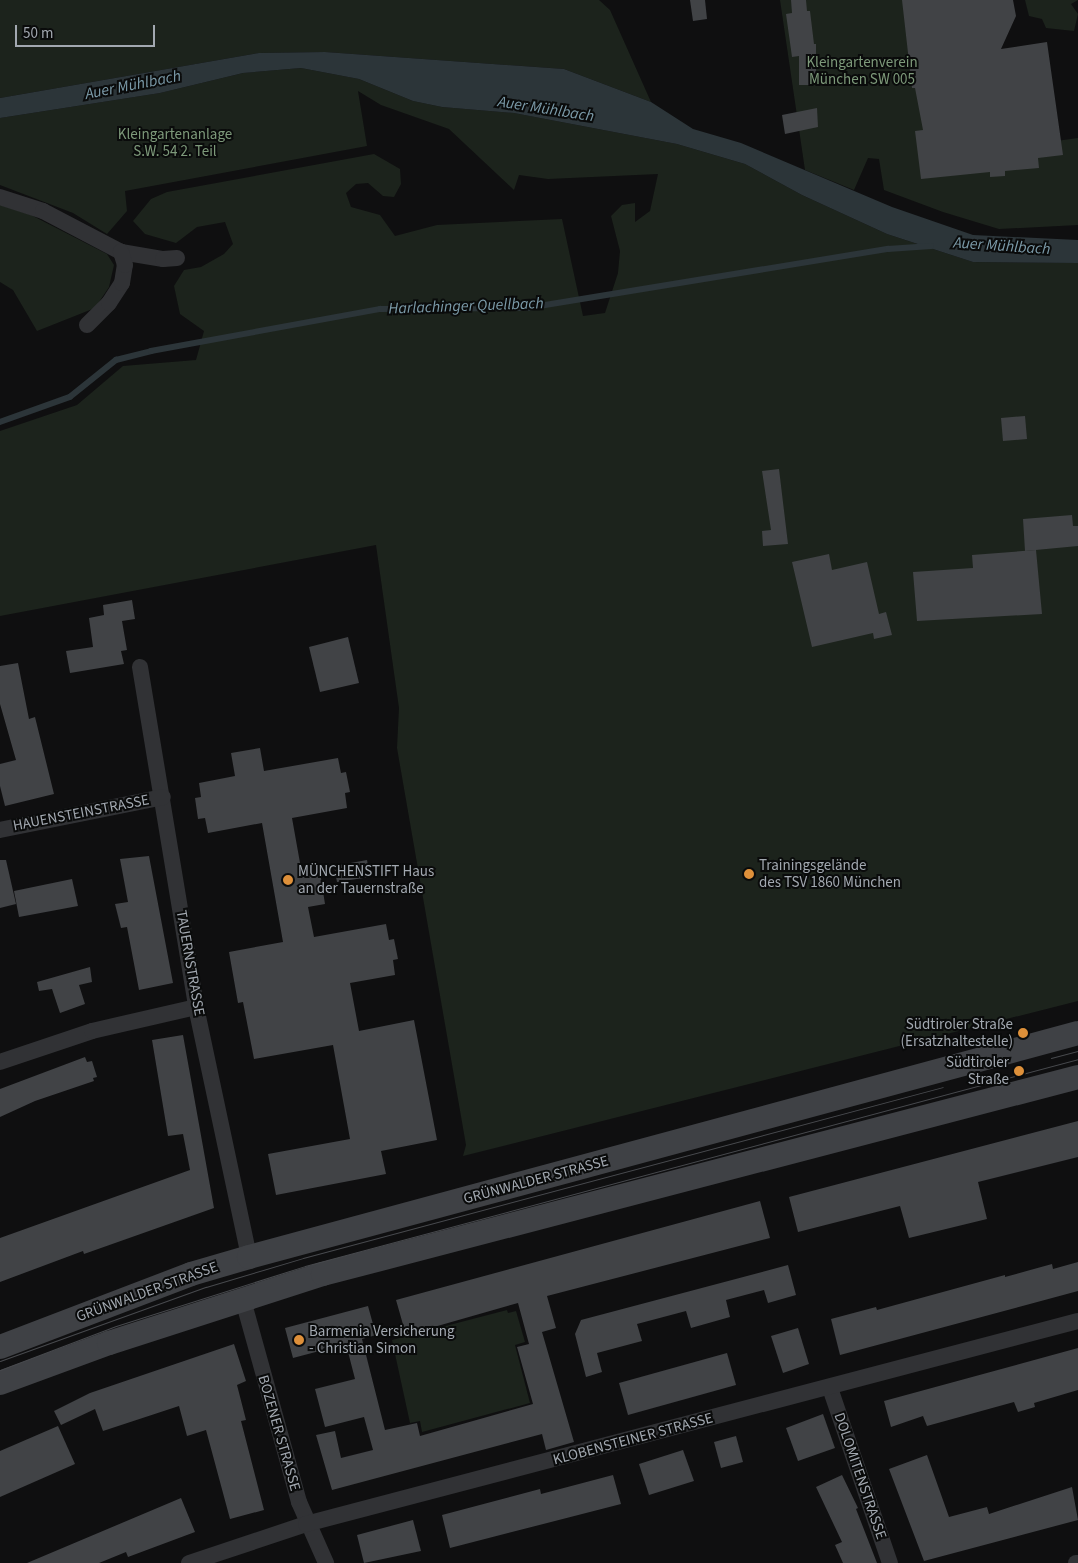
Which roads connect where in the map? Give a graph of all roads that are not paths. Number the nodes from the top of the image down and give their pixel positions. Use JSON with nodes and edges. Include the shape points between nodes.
{"nodes":[{"id":1,"x":0,"y":196,"type":"edge"},
{"id":2,"x":121,"y":252,"type":"junction"},
{"id":3,"x":177,"y":258,"type":"dead end"},
{"id":4,"x":87,"y":325,"type":"dead end"},
{"id":5,"x":140,"y":667,"type":"dead end"},
{"id":6,"x":162,"y":797,"type":"junction"},
{"id":7,"x":0,"y":830,"type":"edge"},
{"id":8,"x":196,"y":1007,"type":"junction"},
{"id":9,"x":1078,"y":1033,"type":"edge"},
{"id":10,"x":0,"y":1062,"type":"edge"},
{"id":11,"x":1078,"y":1077,"type":"edge"},
{"id":12,"x":249,"y":1257,"type":"junction"},
{"id":13,"x":243,"y":1300,"type":"junction"},
{"id":14,"x":1078,"y":1321,"type":"edge"},
{"id":15,"x":0,"y":1347,"type":"edge"},
{"id":16,"x":0,"y":1383,"type":"edge"},
{"id":17,"x":830,"y":1388,"type":"junction"},
{"id":18,"x":306,"y":1524,"type":"junction"},
{"id":19,"x":189,"y":1563,"type":"edge"},
{"id":20,"x":326,"y":1563,"type":"edge"},
{"id":21,"x":890,"y":1563,"type":"edge"}],
"edges":[{"from":1,"to":2,"type":"street","via":[[43,211]]},
{"from":2,"to":3,"type":"street"},
{"from":2,"to":4,"type":"street","via":[[125,265],[122,283],[109,303]]},
{"from":5,"to":6,"type":"street","name":"TAUERNSTRASSE"},
{"from":6,"to":7,"type":"street","name":"HAUENSTEINSTRASSE"},
{"from":6,"to":8,"type":"street","name":"TAUERNSTRASSE"},
{"from":8,"to":10,"type":"street","via":[[92,1031]]},
{"from":8,"to":12,"type":"street","name":"TAUERNSTRASSE"},
{"from":9,"to":12,"type":"main road","name":"GRÜNWALDER STRASSE"},
{"from":11,"to":13,"type":"main road","via":[[398,1253]]},
{"from":12,"to":15,"type":"main road","name":"GRÜNWALDER STRASSE","via":[[191,1274]]},
{"from":13,"to":16,"type":"main road","via":[[109,1343]]},
{"from":13,"to":18,"type":"street","name":"BOZENER STRASSE"},
{"from":14,"to":17,"type":"street","name":"KLOBENSTEINER STRASSE"},
{"from":17,"to":18,"type":"street","name":"KLOBENSTEINER STRASSE"},
{"from":17,"to":21,"type":"street","name":"DOLOMITENSTRASSE"},
{"from":18,"to":19,"type":"street","name":"KLOBENSTEINER STRASSE"},
{"from":18,"to":20,"type":"street","name":"BOZENER STRASSE"}]}
